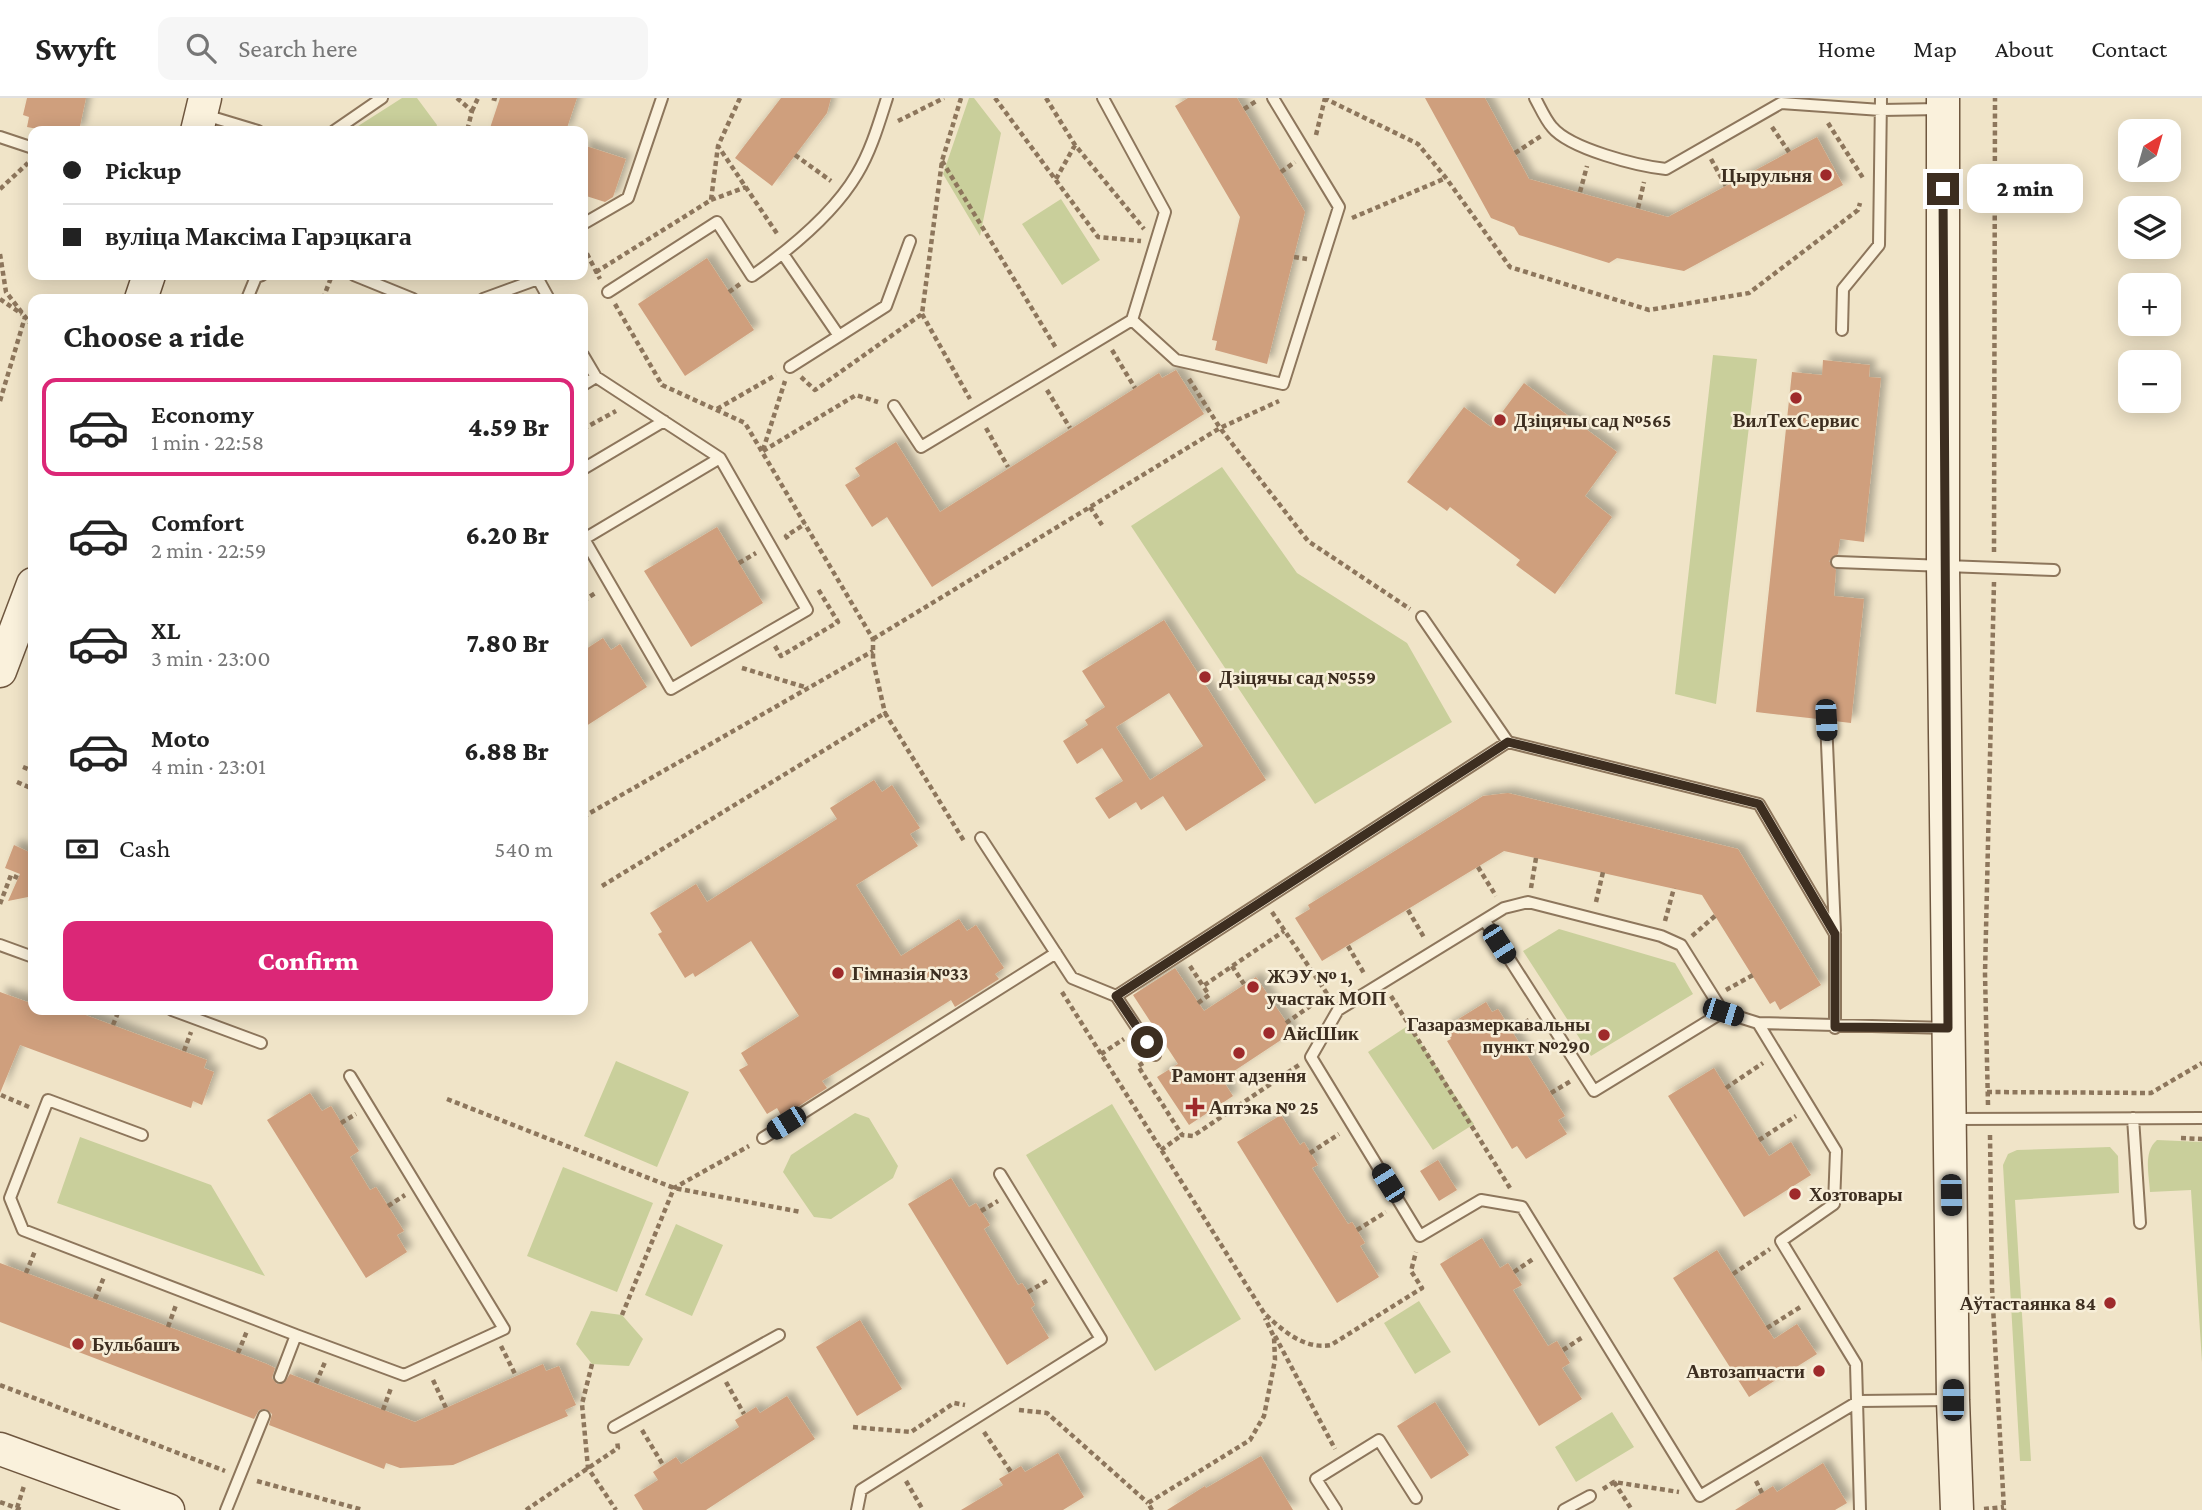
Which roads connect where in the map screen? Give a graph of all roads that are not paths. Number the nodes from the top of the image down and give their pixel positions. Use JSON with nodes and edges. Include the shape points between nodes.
{"nodes":[{"id":1,"x":383,"y":98,"type":"edge"},
{"id":2,"x":662,"y":98,"type":"edge"},
{"id":3,"x":887,"y":98,"type":"edge"},
{"id":4,"x":1104,"y":98,"type":"edge"},
{"id":5,"x":1273,"y":98,"type":"edge"},
{"id":6,"x":1535,"y":98,"type":"edge"},
{"id":7,"x":1942,"y":103,"type":"edge"},
{"id":8,"x":1881,"y":104,"type":"edge"},
{"id":9,"x":201,"y":115,"type":"edge"},
{"id":10,"x":240,"y":126,"type":"edge"},
{"id":11,"x":341,"y":126,"type":"edge"},
{"id":12,"x":0,"y":137,"type":"edge"},
{"id":13,"x":28,"y":146,"type":"edge"},
{"id":14,"x":588,"y":221,"type":"edge"},
{"id":15,"x":910,"y":240,"type":"dead end"},
{"id":16,"x":786,"y":252,"type":"junction"},
{"id":17,"x":366,"y":280,"type":"edge"},
{"id":18,"x":535,"y":280,"type":"edge"},
{"id":19,"x":608,"y":292,"type":"road end"},
{"id":20,"x":401,"y":294,"type":"edge"},
{"id":21,"x":497,"y":294,"type":"edge"},
{"id":22,"x":1132,"y":320,"type":"junction"},
{"id":23,"x":1842,"y":330,"type":"dead end"},
{"id":24,"x":839,"y":336,"type":"junction"},
{"id":25,"x":588,"y":363,"type":"edge"},
{"id":26,"x":790,"y":367,"type":"road end"},
{"id":27,"x":596,"y":377,"type":"junction"},
{"id":28,"x":588,"y":382,"type":"edge"},
{"id":29,"x":894,"y":406,"type":"road end"},
{"id":30,"x":664,"y":421,"type":"junction"},
{"id":31,"x":720,"y":458,"type":"junction"},
{"id":32,"x":588,"y":466,"type":"edge"},
{"id":33,"x":588,"y":533,"type":"edge"},
{"id":34,"x":588,"y":546,"type":"edge"},
{"id":35,"x":1837,"y":562,"type":"dead end"},
{"id":36,"x":1944,"y":565,"type":"junction"},
{"id":37,"x":2054,"y":570,"type":"dead end"},
{"id":38,"x":28,"y":597,"type":"edge"},
{"id":39,"x":1422,"y":617,"type":"road end"},
{"id":40,"x":0,"y":670,"type":"edge"},
{"id":41,"x":1826,"y":720,"type":"dead end"},
{"id":42,"x":1508,"y":742,"type":"junction"},
{"id":43,"x":981,"y":838,"type":"dead end"},
{"id":44,"x":1485,"y":921,"type":"junction"},
{"id":45,"x":1835,"y":934,"type":"junction"},
{"id":46,"x":0,"y":945,"type":"edge"},
{"id":47,"x":1056,"y":953,"type":"junction"},
{"id":48,"x":28,"y":955,"type":"edge"},
{"id":49,"x":1116,"y":996,"type":"junction"},
{"id":50,"x":1723,"y":1012,"type":"junction"},
{"id":51,"x":185,"y":1015,"type":"edge"},
{"id":52,"x":1758,"y":1023,"type":"junction"},
{"id":53,"x":1835,"y":1027,"type":"junction"},
{"id":54,"x":1948,"y":1028,"type":"junction"},
{"id":55,"x":261,"y":1043,"type":"dead end"},
{"id":56,"x":1155,"y":1055,"type":"road end"},
{"id":57,"x":350,"y":1076,"type":"dead end"},
{"id":58,"x":2133,"y":1118,"type":"junction"},
{"id":59,"x":2202,"y":1118,"type":"edge"},
{"id":60,"x":1950,"y":1119,"type":"junction"},
{"id":61,"x":142,"y":1135,"type":"dead end"},
{"id":62,"x":763,"y":1138,"type":"road end"},
{"id":63,"x":1000,"y":1174,"type":"dead end"},
{"id":64,"x":2140,"y":1223,"type":"dead end"},
{"id":65,"x":296,"y":1335,"type":"junction"},
{"id":66,"x":779,"y":1335,"type":"dead end"},
{"id":67,"x":280,"y":1377,"type":"dead end"},
{"id":68,"x":1953,"y":1400,"type":"junction"},
{"id":69,"x":1859,"y":1401,"type":"junction"},
{"id":70,"x":264,"y":1416,"type":"dead end"},
{"id":71,"x":614,"y":1427,"type":"road end"},
{"id":72,"x":0,"y":1449,"type":"edge"},
{"id":73,"x":1590,"y":1496,"type":"dead end"},
{"id":74,"x":1416,"y":1497,"type":"dead end"},
{"id":75,"x":168,"y":1510,"type":"edge"},
{"id":76,"x":226,"y":1510,"type":"edge"},
{"id":77,"x":857,"y":1510,"type":"edge"},
{"id":78,"x":1336,"y":1510,"type":"edge"},
{"id":79,"x":1564,"y":1510,"type":"edge"},
{"id":80,"x":1860,"y":1510,"type":"edge"},
{"id":81,"x":1957,"y":1510,"type":"edge"}],
"edges":[{"from":1,"to":11,"type":"lane"},
{"from":2,"to":14,"type":"lane","via":[[628,198]]},
{"from":3,"to":16,"type":"lane","via":[[858,174]]},
{"from":4,"to":22,"type":"lane","via":[[1165,212]]},
{"from":5,"to":22,"type":"lane","via":[[1339,207],[1283,384],[1176,360]]},
{"from":6,"to":8,"type":"lane","via":[[1552,129],[1591,151],[1666,169],[1782,103]]},
{"from":7,"to":8,"type":"lane"},
{"from":7,"to":36,"type":"main road"},
{"from":8,"to":23,"type":"lane","via":[[1879,244],[1843,289]]},
{"from":9,"to":10,"type":"lane"},
{"from":12,"to":13,"type":"lane"},
{"from":15,"to":24,"type":"lane","via":[[886,306]]},
{"from":16,"to":19,"type":"lane","via":[[752,276],[718,222]]},
{"from":16,"to":24,"type":"lane"},
{"from":17,"to":20,"type":"lane"},
{"from":18,"to":21,"type":"lane"},
{"from":22,"to":29,"type":"lane","via":[[921,447]]},
{"from":24,"to":26,"type":"lane"},
{"from":25,"to":27,"type":"lane"},
{"from":27,"to":28,"type":"lane"},
{"from":27,"to":30,"type":"lane"},
{"from":30,"to":31,"type":"lane"},
{"from":30,"to":32,"type":"lane"},
{"from":31,"to":33,"type":"lane"},
{"from":31,"to":34,"type":"lane","via":[[807,610],[671,690]]},
{"from":35,"to":36,"type":"lane"},
{"from":36,"to":37,"type":"lane"},
{"from":36,"to":54,"type":"main road"},
{"from":38,"to":40,"type":"main road"},
{"from":39,"to":42,"type":"lane"},
{"from":41,"to":45,"type":"lane"},
{"from":42,"to":45,"type":"lane","via":[[1759,804]]},
{"from":42,"to":49,"type":"lane"},
{"from":43,"to":47,"type":"lane"},
{"from":44,"to":50,"type":"lane","via":[[1504,908],[1528,902],[1661,936],[1681,945]]},
{"from":44,"to":50,"type":"lane","via":[[1594,1091]]},
{"from":44,"to":69,"type":"lane","via":[[1338,1010],[1311,1057],[1420,1236],[1482,1200],[1522,1207],[1700,1496]]},
{"from":45,"to":53,"type":"lane"},
{"from":46,"to":48,"type":"lane"},
{"from":47,"to":49,"type":"lane","via":[[1072,978]]},
{"from":47,"to":62,"type":"lane"},
{"from":49,"to":56,"type":"lane"},
{"from":50,"to":52,"type":"lane"},
{"from":51,"to":55,"type":"lane"},
{"from":52,"to":53,"type":"lane"},
{"from":52,"to":69,"type":"lane","via":[[1836,1151],[1834,1204],[1781,1241],[1856,1364]]},
{"from":53,"to":54,"type":"lane"},
{"from":54,"to":60,"type":"main road"},
{"from":57,"to":65,"type":"lane","via":[[504,1329],[404,1375]]},
{"from":58,"to":59,"type":"lane"},
{"from":58,"to":60,"type":"lane"},
{"from":58,"to":64,"type":"lane"},
{"from":60,"to":68,"type":"main road"},
{"from":61,"to":65,"type":"lane","via":[[48,1100],[10,1198],[23,1230]]},
{"from":63,"to":77,"type":"lane","via":[[1101,1339],[860,1490]]},
{"from":65,"to":67,"type":"lane"},
{"from":66,"to":71,"type":"lane"},
{"from":68,"to":69,"type":"lane"},
{"from":68,"to":81,"type":"main road"},
{"from":69,"to":80,"type":"lane"},
{"from":70,"to":76,"type":"lane"},
{"from":72,"to":75,"type":"main road"},
{"from":73,"to":79,"type":"lane"},
{"from":74,"to":78,"type":"lane","via":[[1379,1440],[1316,1479]]}]}
